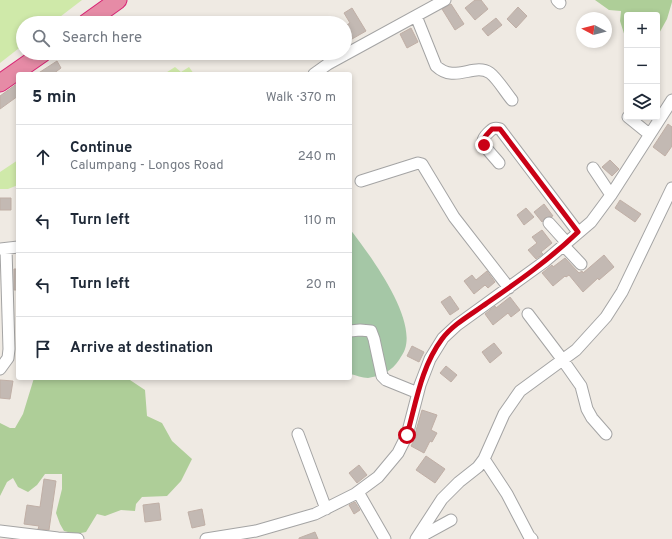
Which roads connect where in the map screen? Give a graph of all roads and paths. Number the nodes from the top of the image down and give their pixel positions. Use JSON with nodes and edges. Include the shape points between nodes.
{"nodes":[{"id":1,"x":118,"y":0,"type":"edge"},
{"id":2,"x":445,"y":0,"type":"edge"},
{"id":3,"x":96,"y":16,"type":"edge"},
{"id":4,"x":416,"y":16,"type":"junction"},
{"id":5,"x":352,"y":51,"type":"edge"},
{"id":6,"x":33,"y":60,"type":"edge"},
{"id":7,"x":335,"y":60,"type":"edge"},
{"id":8,"x":317,"y":72,"type":"edge"},
{"id":9,"x":0,"y":83,"type":"edge"},
{"id":10,"x":512,"y":100,"type":"dead end"},
{"id":11,"x":672,"y":100,"type":"edge"},
{"id":12,"x":632,"y":120,"type":"edge"},
{"id":13,"x":649,"y":134,"type":"junction"},
{"id":14,"x":499,"y":163,"type":"dead end"},
{"id":15,"x":593,"y":168,"type":"dead end"},
{"id":16,"x":361,"y":181,"type":"dead end"},
{"id":17,"x":672,"y":188,"type":"edge"},
{"id":18,"x":612,"y":195,"type":"junction"},
{"id":19,"x":549,"y":223,"type":"dead end"},
{"id":20,"x":578,"y":232,"type":"junction"},
{"id":21,"x":565,"y":245,"type":"junction"},
{"id":22,"x":16,"y":248,"type":"edge"},
{"id":23,"x":3,"y":249,"type":"edge"},
{"id":24,"x":581,"y":264,"type":"dead end"},
{"id":25,"x":509,"y":288,"type":"junction"},
{"id":26,"x":528,"y":314,"type":"dead end"},
{"id":27,"x":352,"y":331,"type":"edge"},
{"id":28,"x":562,"y":359,"type":"junction"},
{"id":29,"x":0,"y":369,"type":"edge"},
{"id":30,"x":418,"y":393,"type":"junction"},
{"id":31,"x":298,"y":434,"type":"dead end"},
{"id":32,"x":606,"y":434,"type":"dead end"},
{"id":33,"x":484,"y":459,"type":"junction"},
{"id":34,"x":358,"y":492,"type":"junction"},
{"id":35,"x":326,"y":509,"type":"junction"},
{"id":36,"x":451,"y":520,"type":"dead end"},
{"id":37,"x":0,"y":531,"type":"edge"},
{"id":38,"x":78,"y":539,"type":"edge"},
{"id":39,"x":206,"y":539,"type":"edge"},
{"id":40,"x":385,"y":539,"type":"edge"},
{"id":41,"x":416,"y":539,"type":"edge"},
{"id":42,"x":532,"y":539,"type":"edge"}],
"edges":[{"from":1,"to":3,"type":"highway"},
{"from":2,"to":4,"type":"street"},
{"from":4,"to":5,"type":"street"},
{"from":4,"to":10,"type":"street","via":[[436,66],[441,71],[450,74],[485,71],[491,74]]},
{"from":6,"to":9,"type":"highway"},
{"from":7,"to":8,"type":"street"},
{"from":11,"to":13,"type":"street"},
{"from":12,"to":13,"type":"street"},
{"from":13,"to":18,"type":"street"},
{"from":14,"to":20,"type":"street","via":[[483,141],[492,129],[496,128],[500,129]]},
{"from":15,"to":18,"type":"street"},
{"from":16,"to":25,"type":"street","via":[[418,163],[422,164],[454,217]]},
{"from":17,"to":28,"type":"street","via":[[622,292],[606,316],[576,350]]},
{"from":18,"to":20,"type":"street","via":[[591,222]]},
{"from":19,"to":21,"type":"street"},
{"from":20,"to":21,"type":"street"},
{"from":21,"to":24,"type":"street"},
{"from":21,"to":25,"type":"street"},
{"from":22,"to":23,"type":"street"},
{"from":23,"to":29,"type":"street","via":[[9,349],[8,358]]},
{"from":25,"to":30,"type":"street","via":[[443,338],[430,359]]},
{"from":26,"to":28,"type":"street"},
{"from":27,"to":30,"type":"street","via":[[371,331],[382,376]]},
{"from":28,"to":32,"type":"street","via":[[581,386],[592,418]]},
{"from":28,"to":33,"type":"street","via":[[520,391],[504,414]]},
{"from":30,"to":34,"type":"street","via":[[407,435],[398,452],[378,477]]},
{"from":31,"to":35,"type":"street"},
{"from":33,"to":41,"type":"street","via":[[442,499]]},
{"from":33,"to":42,"type":"street"},
{"from":34,"to":35,"type":"street"},
{"from":34,"to":40,"type":"street"},
{"from":35,"to":39,"type":"street","via":[[256,531]]},
{"from":36,"to":41,"type":"street"},
{"from":37,"to":38,"type":"street"}]}
